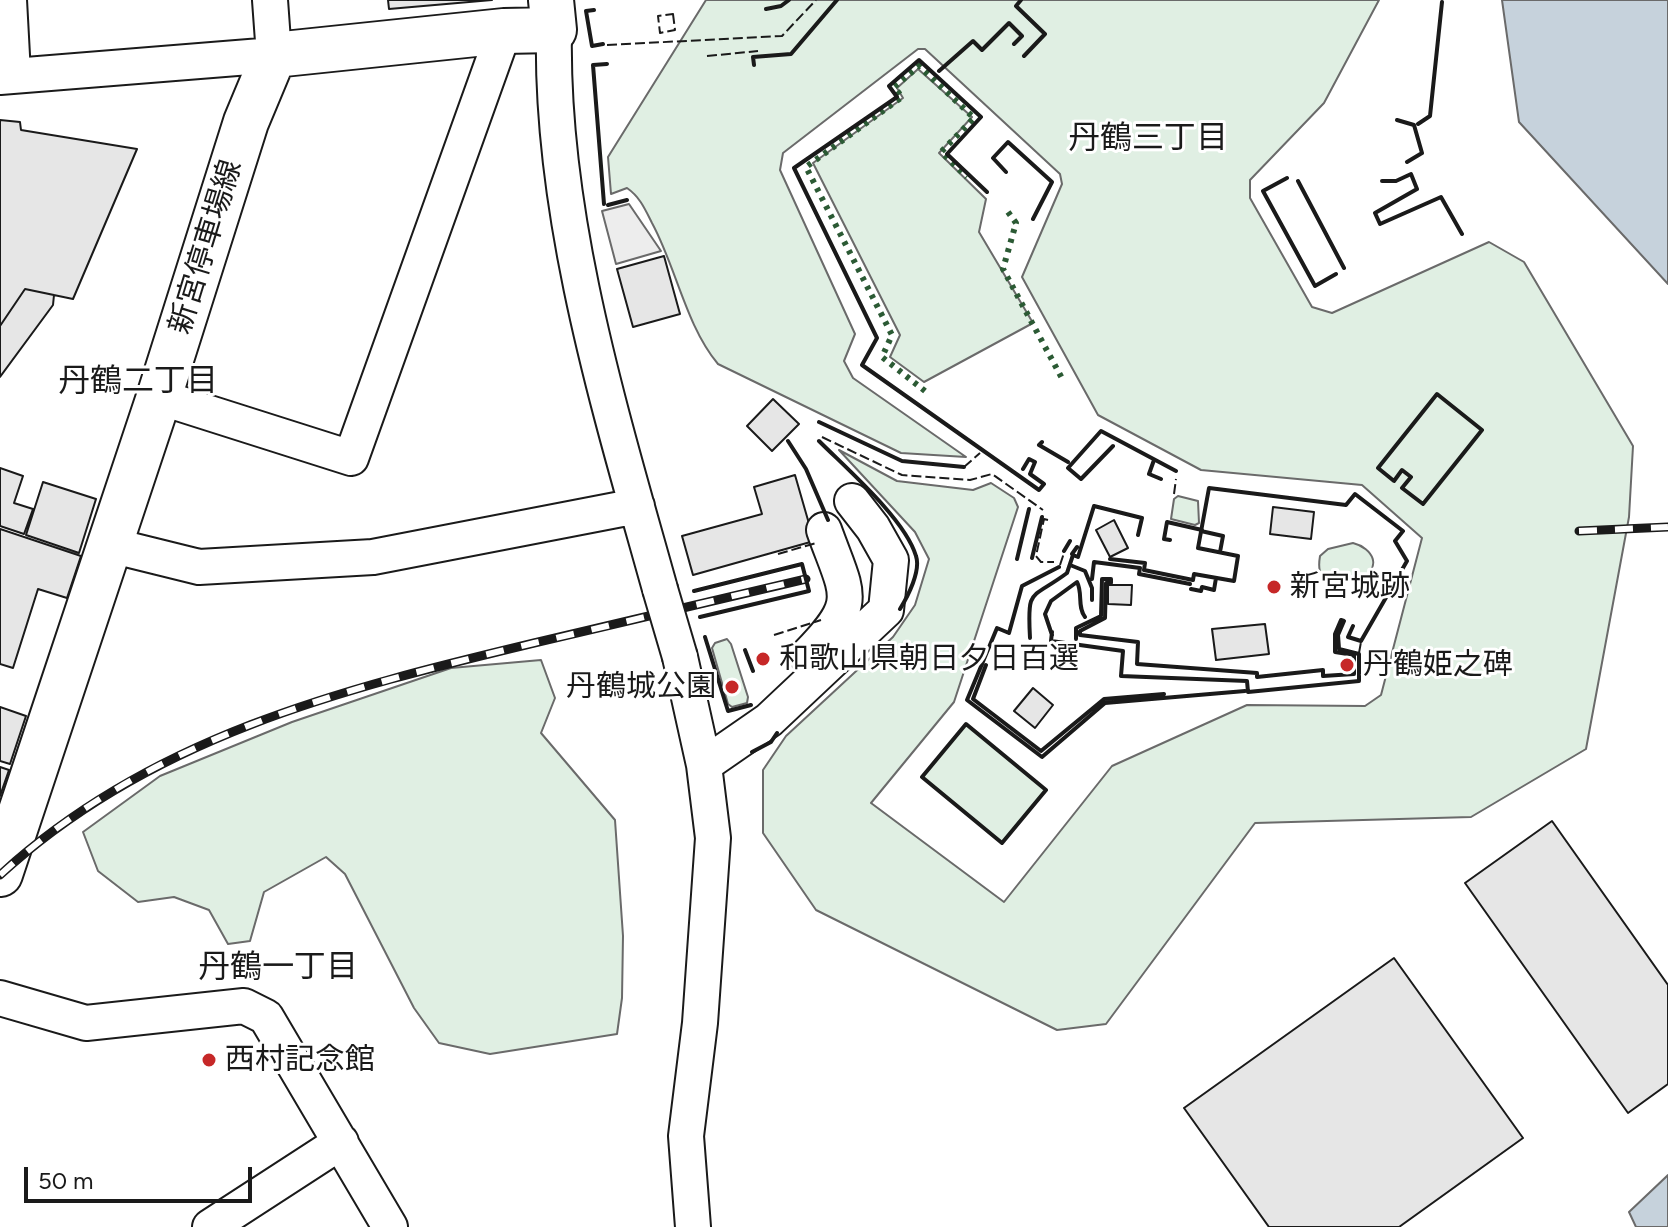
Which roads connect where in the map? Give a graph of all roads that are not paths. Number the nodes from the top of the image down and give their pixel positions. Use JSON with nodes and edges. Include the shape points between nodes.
{"nodes":[{"id":1,"x":9,"y":0,"type":"edge"},
{"id":2,"x":270,"y":0,"type":"edge"},
{"id":3,"x":552,"y":15,"type":"edge"},
{"id":4,"x":504,"y":31,"type":"junction"},
{"id":5,"x":274,"y":55,"type":"junction"},
{"id":6,"x":7,"y":76,"type":"edge"},
{"id":7,"x":159,"y":397,"type":"junction"},
{"id":8,"x":852,"y":501,"type":"dead end"},
{"id":9,"x":637,"y":506,"type":"junction"},
{"id":10,"x":824,"y":530,"type":"dead end"},
{"id":11,"x":110,"y":545,"type":"junction"},
{"id":12,"x":769,"y":720,"type":"junction"},
{"id":13,"x":704,"y":765,"type":"junction"},
{"id":14,"x":2,"y":863,"type":"edge"},
{"id":15,"x":0,"y":998,"type":"edge"},
{"id":16,"x":341,"y":1142,"type":"junction"},
{"id":17,"x":210,"y":1227,"type":"edge"},
{"id":18,"x":390,"y":1227,"type":"edge"},
{"id":19,"x":693,"y":1227,"type":"edge"}],
"edges":[{"from":1,"to":6,"type":"street"},
{"from":2,"to":5,"type":"street"},
{"from":3,"to":4,"type":"main road"},
{"from":3,"to":9,"type":"street","via":[[557,142],[588,315]]},
{"from":4,"to":5,"type":"main road"},
{"from":4,"to":7,"type":"street","via":[[351,458]]},
{"from":5,"to":6,"type":"street"},
{"from":5,"to":7,"type":"main road","name":"新宮停車場線","via":[[246,122]]},
{"from":7,"to":11,"type":"main road","name":"新宮停車場線"},
{"from":8,"to":12,"type":"street","via":[[891,560],[886,610]]},
{"from":9,"to":11,"type":"street","via":[[373,557],[199,567]]},
{"from":9,"to":13,"type":"street","bridge":true},
{"from":10,"to":12,"type":"street","via":[[847,594],[840,620],[770,693]]},
{"from":11,"to":14,"type":"main road","name":"新宮停車場線"},
{"from":12,"to":13,"type":"street"},
{"from":13,"to":19,"type":"street","via":[[713,838],[686,1136]]},
{"from":15,"to":16,"type":"street","via":[[86,1023],[244,1006],[266,1017]]},
{"from":16,"to":17,"type":"street"},
{"from":16,"to":18,"type":"street"}]}
